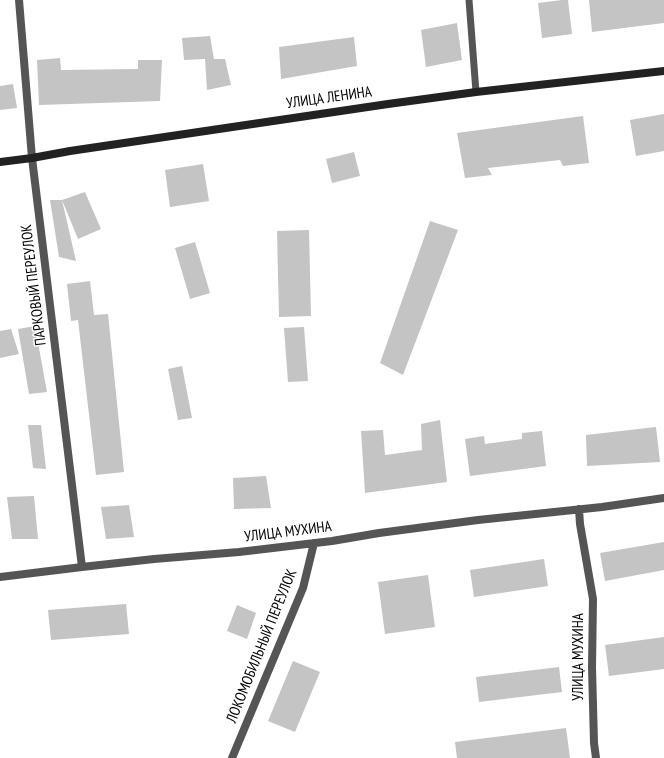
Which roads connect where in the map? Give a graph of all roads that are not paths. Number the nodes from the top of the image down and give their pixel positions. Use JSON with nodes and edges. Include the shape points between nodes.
{"nodes":[{"id":1,"x":18,"y":0,"type":"edge"},
{"id":2,"x":468,"y":0,"type":"edge"},
{"id":3,"x":664,"y":71,"type":"edge"},
{"id":4,"x":476,"y":92,"type":"junction"},
{"id":5,"x":32,"y":158,"type":"junction"},
{"id":6,"x":0,"y":162,"type":"edge"},
{"id":7,"x":664,"y":498,"type":"edge"},
{"id":8,"x":579,"y":509,"type":"junction"},
{"id":9,"x":314,"y":543,"type":"junction"},
{"id":10,"x":82,"y":567,"type":"junction"},
{"id":11,"x":0,"y":577,"type":"edge"},
{"id":12,"x":232,"y":758,"type":"edge"},
{"id":13,"x":596,"y":758,"type":"edge"}],
"edges":[{"from":1,"to":5,"type":"street","name":"ПАРКОВЫЙ ПЕРЕУЛОК"},
{"from":2,"to":4,"type":"lane"},
{"from":3,"to":4,"type":"main road","name":"УЛИЦА ЛЕНИНА"},
{"from":4,"to":5,"type":"main road","name":"УЛИЦА ЛЕНИНА"},
{"from":5,"to":6,"type":"main road","name":"УЛИЦА ЛЕНИНА"},
{"from":5,"to":10,"type":"street","name":"ПАРКОВЫЙ ПЕРЕУЛОК"},
{"from":7,"to":8,"type":"street","name":"УЛИЦА МУХИНА"},
{"from":8,"to":9,"type":"street","name":"УЛИЦА МУХИНА","via":[[379,532]]},
{"from":8,"to":13,"type":"street","name":"УЛИЦА МУХИНА","via":[[593,599],[592,667]]},
{"from":9,"to":10,"type":"street","name":"УЛИЦА МУХИНА"},
{"from":9,"to":12,"type":"street","name":"ЛОКОМОБИЛЬНЫЙ ПЕРЕУЛОК","via":[[303,588]]},
{"from":10,"to":11,"type":"street","name":"УЛИЦА МУХИНА"}]}
